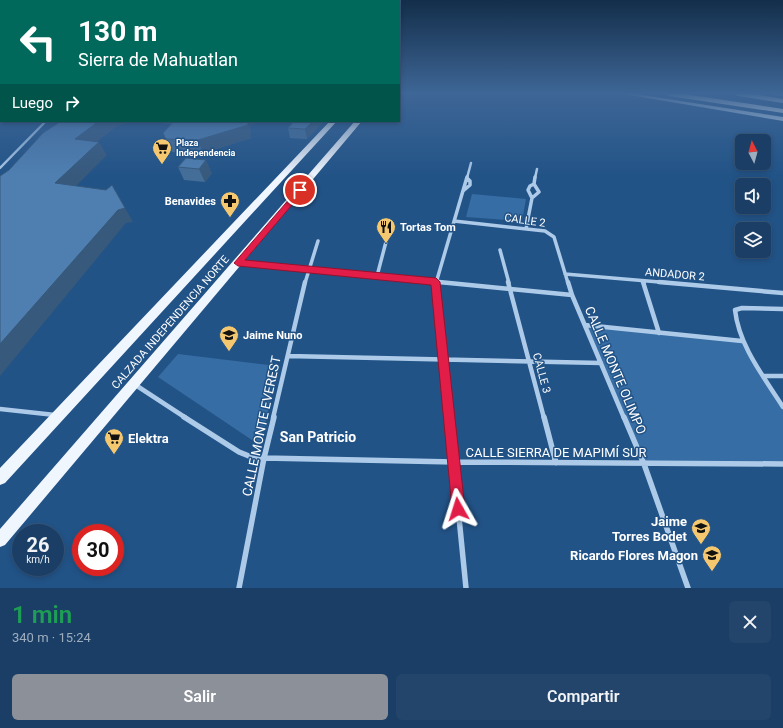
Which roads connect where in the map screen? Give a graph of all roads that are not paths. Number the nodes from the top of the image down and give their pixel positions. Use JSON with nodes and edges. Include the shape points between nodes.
{"nodes":[{"id":1,"x":45,"y":122,"type":"edge"},
{"id":2,"x":333,"y":122,"type":"edge"},
{"id":3,"x":358,"y":122,"type":"edge"},
{"id":4,"x":471,"y":163,"type":"dead end"},
{"id":5,"x":0,"y":168,"type":"edge"},
{"id":6,"x":537,"y":169,"type":"dead end"},
{"id":7,"x":534,"y":184,"type":"junction"},
{"id":8,"x":532,"y":198,"type":"junction"},
{"id":9,"x":454,"y":221,"type":"junction"},
{"id":10,"x":526,"y":229,"type":"junction"},
{"id":11,"x":387,"y":238,"type":"dead end"},
{"id":12,"x":318,"y":241,"type":"dead end"},
{"id":13,"x":500,"y":250,"type":"dead end"},
{"id":14,"x":238,"y":263,"type":"junction"},
{"id":15,"x":308,"y":270,"type":"junction"},
{"id":16,"x":565,"y":274,"type":"junction"},
{"id":17,"x":377,"y":276,"type":"junction"},
{"id":18,"x":643,"y":281,"type":"junction"},
{"id":19,"x":436,"y":282,"type":"junction"},
{"id":20,"x":510,"y":288,"type":"junction"},
{"id":21,"x":783,"y":293,"type":"edge"},
{"id":22,"x":572,"y":295,"type":"junction"},
{"id":23,"x":783,"y":309,"type":"edge"},
{"id":24,"x":585,"y":325,"type":"junction"},
{"id":25,"x":659,"y":333,"type":"junction"},
{"id":26,"x":742,"y":341,"type":"junction"},
{"id":27,"x":288,"y":356,"type":"junction"},
{"id":28,"x":443,"y":359,"type":"junction"},
{"id":29,"x":529,"y":361,"type":"junction"},
{"id":30,"x":601,"y":363,"type":"junction"},
{"id":31,"x":764,"y":376,"type":"junction"},
{"id":32,"x":783,"y":376,"type":"edge"},
{"id":33,"x":134,"y":384,"type":"junction"},
{"id":34,"x":783,"y":407,"type":"edge"},
{"id":35,"x":0,"y":409,"type":"edge"},
{"id":36,"x":58,"y":415,"type":"junction"},
{"id":37,"x":264,"y":458,"type":"junction"},
{"id":38,"x":454,"y":462,"type":"junction"},
{"id":39,"x":556,"y":463,"type":"junction"},
{"id":40,"x":644,"y":464,"type":"junction"},
{"id":41,"x":783,"y":464,"type":"edge"},
{"id":42,"x":0,"y":478,"type":"edge"},
{"id":43,"x":0,"y":540,"type":"edge"},
{"id":44,"x":239,"y":588,"type":"edge"},
{"id":45,"x":466,"y":588,"type":"edge"},
{"id":46,"x":688,"y":588,"type":"edge"}],
"edges":[{"from":1,"to":5,"type":"street"},
{"from":2,"to":36,"type":"main road","name":"CALZADA INDEPENDENCIA NORTE"},
{"from":3,"to":14,"type":"main road","name":"CALZADA INDEPENDENCIA NORTE"},
{"from":4,"to":9,"type":"street"},
{"from":6,"to":7,"type":"street"},
{"from":7,"to":8,"type":"street","via":[[528,190]]},
{"from":7,"to":8,"type":"street","via":[[539,192]]},
{"from":8,"to":10,"type":"street"},
{"from":9,"to":10,"type":"street","name":"CALLE 2"},
{"from":9,"to":19,"type":"street"},
{"from":10,"to":16,"type":"street","name":"CALLE 2","via":[[545,231],[554,237]]},
{"from":11,"to":17,"type":"street"},
{"from":12,"to":15,"type":"street","name":"CALLE MONTE EVEREST"},
{"from":13,"to":20,"type":"street","name":"CALLE 3"},
{"from":14,"to":15,"type":"street"},
{"from":14,"to":33,"type":"main road","name":"CALZADA INDEPENDENCIA NORTE"},
{"from":15,"to":17,"type":"street"},
{"from":15,"to":27,"type":"street","name":"CALLE MONTE EVEREST"},
{"from":16,"to":18,"type":"street","name":"ANDADOR 2"},
{"from":16,"to":22,"type":"street","name":"CALLE MONTE OLIMPO"},
{"from":17,"to":19,"type":"street"},
{"from":18,"to":21,"type":"street","name":"ANDADOR 2"},
{"from":18,"to":25,"type":"street"},
{"from":19,"to":20,"type":"street"},
{"from":19,"to":28,"type":"street"},
{"from":20,"to":22,"type":"street"},
{"from":20,"to":29,"type":"street","name":"CALLE 3"},
{"from":22,"to":24,"type":"street","name":"CALLE MONTE OLIMPO"},
{"from":23,"to":26,"type":"street","via":[[734,310]]},
{"from":24,"to":25,"type":"street"},
{"from":24,"to":30,"type":"street","name":"CALLE MONTE OLIMPO"},
{"from":25,"to":26,"type":"street"},
{"from":26,"to":31,"type":"street"},
{"from":27,"to":28,"type":"street"},
{"from":27,"to":37,"type":"street","name":"CALLE MONTE EVEREST"},
{"from":28,"to":29,"type":"street"},
{"from":28,"to":38,"type":"street"},
{"from":29,"to":30,"type":"street"},
{"from":29,"to":39,"type":"street","name":"CALLE 3"},
{"from":30,"to":40,"type":"street","name":"CALLE MONTE OLIMPO"},
{"from":31,"to":32,"type":"street"},
{"from":31,"to":34,"type":"street"},
{"from":33,"to":37,"type":"street","name":"CALLE SIERRA DE MAPIMÍ SUR","via":[[239,452]]},
{"from":33,"to":43,"type":"main road","name":"CALZADA INDEPENDENCIA NORTE"},
{"from":35,"to":36,"type":"street"},
{"from":36,"to":42,"type":"main road","name":"CALZADA INDEPENDENCIA NORTE"},
{"from":37,"to":38,"type":"street","name":"CALLE SIERRA DE MAPIMÍ SUR"},
{"from":37,"to":44,"type":"street","name":"CALLE MONTE EVEREST"},
{"from":38,"to":39,"type":"street","name":"CALLE SIERRA DE MAPIMÍ SUR"},
{"from":38,"to":45,"type":"street"},
{"from":39,"to":40,"type":"street","name":"CALLE SIERRA DE MAPIMÍ SUR"},
{"from":40,"to":41,"type":"street","name":"CALLE SIERRA DE MAPIMÍ SUR"},
{"from":40,"to":46,"type":"street","name":"CALLE MONTE OLIMPO"}]}
